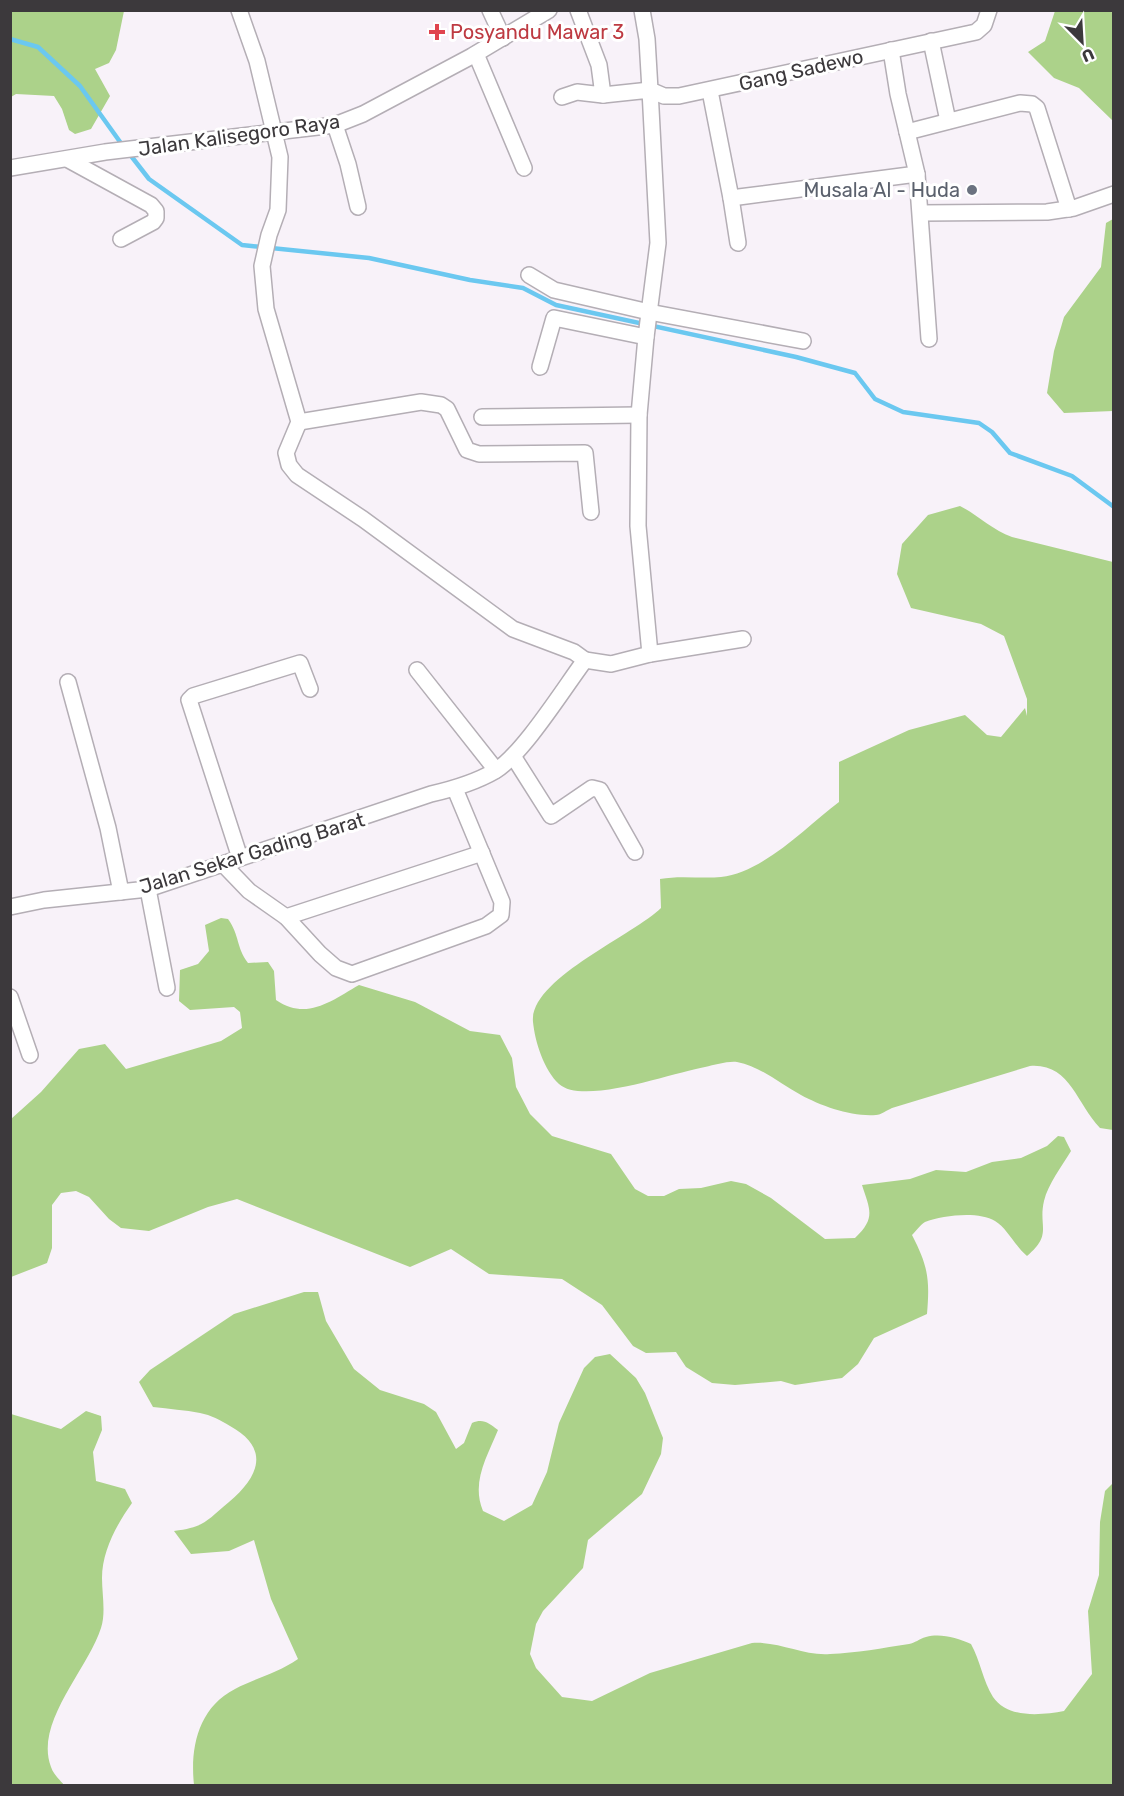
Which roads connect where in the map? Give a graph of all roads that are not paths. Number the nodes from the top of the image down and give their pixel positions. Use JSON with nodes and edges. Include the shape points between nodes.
{"nodes":[{"id":1,"x":239,"y":10,"type":"edge"},
{"id":2,"x":490,"y":10,"type":"edge"},
{"id":3,"x":549,"y":10,"type":"edge"},
{"id":4,"x":578,"y":10,"type":"edge"},
{"id":5,"x":642,"y":10,"type":"edge"},
{"id":6,"x":988,"y":10,"type":"edge"},
{"id":7,"x":503,"y":38,"type":"junction"},
{"id":8,"x":931,"y":41,"type":"junction"},
{"id":9,"x":891,"y":50,"type":"junction"},
{"id":10,"x":476,"y":54,"type":"junction"},
{"id":11,"x":650,"y":90,"type":"junction"},
{"id":12,"x":710,"y":91,"type":"junction"},
{"id":13,"x":603,"y":95,"type":"junction"},
{"id":14,"x":562,"y":98,"type":"dead end"},
{"id":15,"x":948,"y":122,"type":"junction"},
{"id":16,"x":335,"y":125,"type":"junction"},
{"id":17,"x":275,"y":132,"type":"junction"},
{"id":18,"x":908,"y":132,"type":"junction"},
{"id":19,"x":67,"y":159,"type":"junction"},
{"id":20,"x":10,"y":168,"type":"edge"},
{"id":21,"x":524,"y":168,"type":"dead end"},
{"id":22,"x":917,"y":174,"type":"junction"},
{"id":23,"x":1113,"y":194,"type":"edge"},
{"id":24,"x":731,"y":198,"type":"junction"},
{"id":25,"x":358,"y":207,"type":"dead end"},
{"id":26,"x":1069,"y":209,"type":"junction"},
{"id":27,"x":921,"y":213,"type":"junction"},
{"id":28,"x":121,"y":239,"type":"dead end"},
{"id":29,"x":738,"y":243,"type":"dead end"},
{"id":30,"x":529,"y":275,"type":"dead end"},
{"id":31,"x":649,"y":313,"type":"junction"},
{"id":32,"x":646,"y":334,"type":"junction"},
{"id":33,"x":929,"y":339,"type":"dead end"},
{"id":34,"x":803,"y":341,"type":"dead end"},
{"id":35,"x":540,"y":367,"type":"dead end"},
{"id":36,"x":639,"y":415,"type":"junction"},
{"id":37,"x":482,"y":417,"type":"dead end"},
{"id":38,"x":299,"y":422,"type":"junction"},
{"id":39,"x":591,"y":512,"type":"dead end"},
{"id":40,"x":743,"y":639,"type":"dead end"},
{"id":41,"x":650,"y":654,"type":"junction"},
{"id":42,"x":585,"y":660,"type":"junction"},
{"id":43,"x":417,"y":670,"type":"dead end"},
{"id":44,"x":68,"y":682,"type":"dead end"},
{"id":45,"x":310,"y":689,"type":"dead end"},
{"id":46,"x":513,"y":756,"type":"junction"},
{"id":47,"x":496,"y":770,"type":"junction"},
{"id":48,"x":455,"y":789,"type":"junction"},
{"id":49,"x":635,"y":852,"type":"dead end"},
{"id":50,"x":482,"y":853,"type":"junction"},
{"id":51,"x":240,"y":858,"type":"junction"},
{"id":52,"x":223,"y":864,"type":"junction"},
{"id":53,"x":148,"y":889,"type":"junction"},
{"id":54,"x":121,"y":891,"type":"junction"},
{"id":55,"x":10,"y":907,"type":"edge"},
{"id":56,"x":286,"y":917,"type":"junction"},
{"id":57,"x":167,"y":988,"type":"dead end"},
{"id":58,"x":10,"y":997,"type":"edge"},
{"id":59,"x":30,"y":1055,"type":"dead end"}],
"edges":[{"from":1,"to":17,"type":"street"},
{"from":2,"to":7,"type":"street"},
{"from":3,"to":7,"type":"street","name":"Jalan Kalisegoro Raya"},
{"from":4,"to":13,"type":"street","via":[[598,64]]},
{"from":5,"to":11,"type":"street"},
{"from":6,"to":8,"type":"street","name":"Gang Sadewo","via":[[984,26]]},
{"from":7,"to":10,"type":"street","name":"Jalan Kalisegoro Raya"},
{"from":8,"to":9,"type":"street","name":"Gang Sadewo"},
{"from":8,"to":15,"type":"street"},
{"from":9,"to":12,"type":"street","name":"Gang Sadewo"},
{"from":9,"to":18,"type":"street","name":"Gang Sadewo"},
{"from":10,"to":16,"type":"street","name":"Jalan Kalisegoro Raya"},
{"from":10,"to":21,"type":"street"},
{"from":11,"to":12,"type":"street","name":"Gang Sadewo","via":[[672,96]]},
{"from":11,"to":13,"type":"street","name":"Gang Sadewo"},
{"from":11,"to":31,"type":"street","via":[[658,243]]},
{"from":12,"to":24,"type":"street"},
{"from":13,"to":14,"type":"street","name":"Gang Sadewo","via":[[577,92]]},
{"from":15,"to":18,"type":"street"},
{"from":15,"to":26,"type":"street","via":[[1020,103],[1032,104],[1037,108]]},
{"from":16,"to":17,"type":"street","name":"Jalan Kalisegoro Raya"},
{"from":16,"to":25,"type":"street"},
{"from":17,"to":19,"type":"street","name":"Jalan Kalisegoro Raya"},
{"from":17,"to":38,"type":"street","via":[[280,157],[278,210],[262,266],[266,309]]},
{"from":18,"to":22,"type":"street","name":"Gang Sadewo"},
{"from":19,"to":20,"type":"street","name":"Jalan Kalisegoro Raya"},
{"from":19,"to":28,"type":"street","via":[[154,207],[157,215],[153,222]]},
{"from":22,"to":24,"type":"street"},
{"from":22,"to":27,"type":"street","name":"Gang Sadewo"},
{"from":23,"to":26,"type":"street"},
{"from":24,"to":29,"type":"street"},
{"from":26,"to":27,"type":"street"},
{"from":27,"to":33,"type":"street","name":"Gang Sadewo"},
{"from":30,"to":31,"type":"street","via":[[554,290]]},
{"from":31,"to":32,"type":"street"},
{"from":31,"to":34,"type":"street"},
{"from":32,"to":35,"type":"street","via":[[554,318]]},
{"from":32,"to":36,"type":"street"},
{"from":36,"to":37,"type":"street"},
{"from":36,"to":41,"type":"street","via":[[638,526]]},
{"from":38,"to":39,"type":"street","via":[[421,402],[441,405],[447,409],[467,450],[479,454],[585,453]]},
{"from":38,"to":42,"type":"street","via":[[286,453],[297,475],[513,629],[556,644]]},
{"from":40,"to":41,"type":"street"},
{"from":41,"to":42,"type":"street","via":[[611,664]]},
{"from":42,"to":46,"type":"street","name":"Jalan Sekar Gading Barat"},
{"from":43,"to":47,"type":"street"},
{"from":44,"to":54,"type":"street"},
{"from":45,"to":51,"type":"street","via":[[300,663],[189,700]]},
{"from":46,"to":47,"type":"street","name":"Jalan Sekar Gading Barat"},
{"from":46,"to":49,"type":"street","via":[[551,816],[592,788],[600,790]]},
{"from":47,"to":48,"type":"street","name":"Jalan Sekar Gading Barat"},
{"from":48,"to":50,"type":"street"},
{"from":48,"to":51,"type":"street","name":"Jalan Sekar Gading Barat"},
{"from":50,"to":56,"type":"street"},
{"from":50,"to":56,"type":"street","via":[[502,902],[501,915],[486,926],[352,974],[320,954]]},
{"from":51,"to":52,"type":"street","name":"Jalan Sekar Gading Barat"},
{"from":52,"to":53,"type":"street","name":"Jalan Sekar Gading Barat"},
{"from":52,"to":56,"type":"street","via":[[249,891]]},
{"from":53,"to":54,"type":"street","name":"Jalan Sekar Gading Barat"},
{"from":53,"to":57,"type":"street"},
{"from":54,"to":55,"type":"street","name":"Jalan Sekar Gading Barat"},
{"from":58,"to":59,"type":"street"}]}
